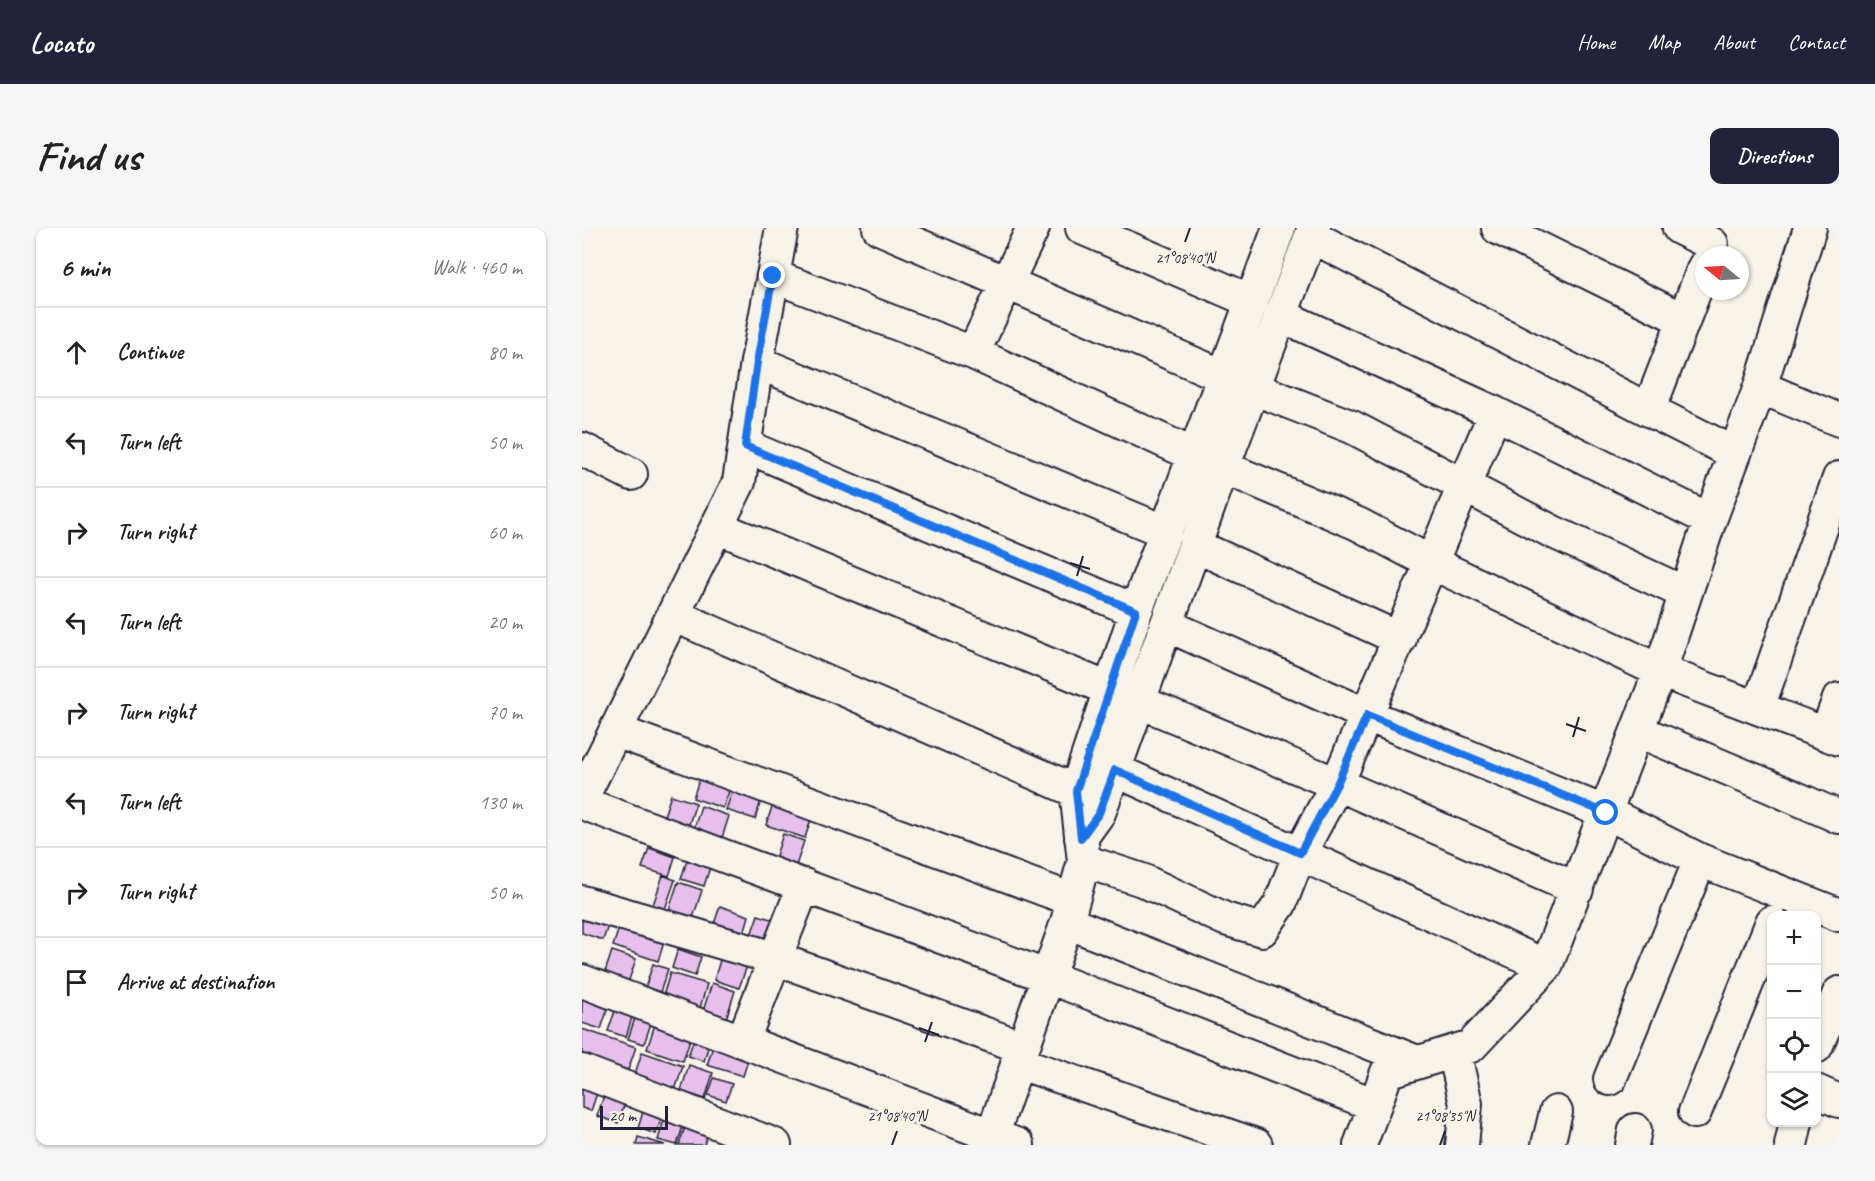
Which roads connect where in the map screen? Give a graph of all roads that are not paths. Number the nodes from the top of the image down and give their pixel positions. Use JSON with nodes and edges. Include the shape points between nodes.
{"nodes":[{"id":1,"x":782,"y":228,"type":"edge"},
{"id":2,"x":879,"y":228,"type":"edge"},
{"id":3,"x":1033,"y":228,"type":"edge"},
{"id":4,"x":1082,"y":228,"type":"edge"},
{"id":5,"x":1279,"y":228,"type":"edge"},
{"id":6,"x":1498,"y":228,"type":"edge"},
{"id":7,"x":1679,"y":228,"type":"edge"},
{"id":8,"x":1810,"y":228,"type":"edge"},
{"id":9,"x":1312,"y":232,"type":"edge"},
{"id":10,"x":1706,"y":246,"type":"edge"},
{"id":11,"x":773,"y":276,"type":"junction"},
{"id":12,"x":1007,"y":285,"type":"junction"},
{"id":13,"x":1695,"y":291,"type":"edge"},
{"id":14,"x":1251,"y":301,"type":"junction"},
{"id":15,"x":1280,"y":315,"type":"junction"},
{"id":16,"x":1684,"y":320,"type":"junction"},
{"id":17,"x":973,"y":353,"type":"junction"},
{"id":18,"x":757,"y":362,"type":"junction"},
{"id":19,"x":1223,"y":376,"type":"junction"},
{"id":20,"x":1760,"y":387,"type":"junction"},
{"id":21,"x":1252,"y":388,"type":"junction"},
{"id":22,"x":1649,"y":410,"type":"junction"},
{"id":23,"x":1495,"y":413,"type":"junction"},
{"id":24,"x":1839,"y":420,"type":"edge"},
{"id":25,"x":745,"y":446,"type":"junction"},
{"id":26,"x":582,"y":449,"type":"edge"},
{"id":27,"x":1734,"y":453,"type":"junction"},
{"id":28,"x":1194,"y":455,"type":"junction"},
{"id":29,"x":1223,"y":467,"type":"junction"},
{"id":30,"x":631,"y":474,"type":"dead end"},
{"id":31,"x":1839,"y":478,"type":"edge"},
{"id":32,"x":1464,"y":485,"type":"junction"},
{"id":33,"x":1710,"y":520,"type":"junction"},
{"id":34,"x":717,"y":527,"type":"junction"},
{"id":35,"x":1166,"y":532,"type":"junction"},
{"id":36,"x":1196,"y":546,"type":"junction"},
{"id":37,"x":1432,"y":563,"type":"junction"},
{"id":38,"x":1685,"y":593,"type":"junction"},
{"id":39,"x":1136,"y":611,"type":"junction"},
{"id":40,"x":673,"y":615,"type":"junction"},
{"id":41,"x":1167,"y":625,"type":"junction"},
{"id":42,"x":1400,"y":639,"type":"junction"},
{"id":43,"x":1660,"y":671,"type":"junction"},
{"id":44,"x":1111,"y":690,"type":"junction"},
{"id":45,"x":1839,"y":699,"type":"edge"},
{"id":46,"x":1140,"y":702,"type":"junction"},
{"id":47,"x":1758,"y":708,"type":"junction"},
{"id":48,"x":1367,"y":715,"type":"junction"},
{"id":49,"x":616,"y":730,"type":"junction"},
{"id":50,"x":1638,"y":731,"type":"junction"},
{"id":51,"x":1832,"y":736,"type":"edge"},
{"id":52,"x":1115,"y":770,"type":"junction"},
{"id":53,"x":1337,"y":784,"type":"junction"},
{"id":54,"x":1076,"y":791,"type":"junction"},
{"id":55,"x":582,"y":800,"type":"edge"},
{"id":56,"x":1606,"y":813,"type":"junction"},
{"id":57,"x":1839,"y":817,"type":"edge"},
{"id":58,"x":1082,"y":849,"type":"junction"},
{"id":59,"x":1300,"y":853,"type":"junction"},
{"id":60,"x":1700,"y":860,"type":"junction"},
{"id":61,"x":804,"y":885,"type":"junction"},
{"id":62,"x":1577,"y":889,"type":"junction"},
{"id":63,"x":582,"y":902,"type":"edge"},
{"id":64,"x":1779,"y":904,"type":"edge"},
{"id":65,"x":1070,"y":911,"type":"junction"},
{"id":66,"x":1839,"y":915,"type":"edge"},
{"id":67,"x":1767,"y":934,"type":"edge"},
{"id":68,"x":774,"y":958,"type":"junction"},
{"id":69,"x":1546,"y":966,"type":"junction"},
{"id":70,"x":1046,"y":976,"type":"junction"},
{"id":71,"x":582,"y":981,"type":"edge"},
{"id":72,"x":1836,"y":1009,"type":"edge"},
{"id":73,"x":1821,"y":1038,"type":"edge"},
{"id":74,"x":742,"y":1040,"type":"junction"},
{"id":75,"x":1454,"y":1051,"type":"junction"},
{"id":76,"x":1020,"y":1054,"type":"junction"},
{"id":77,"x":1417,"y":1062,"type":"junction"},
{"id":78,"x":582,"y":1071,"type":"edge"},
{"id":79,"x":1610,"y":1079,"type":"dead end"},
{"id":80,"x":1821,"y":1093,"type":"edge"},
{"id":81,"x":1839,"y":1101,"type":"edge"},
{"id":82,"x":1375,"y":1105,"type":"junction"},
{"id":83,"x":1556,"y":1112,"type":"dead end"},
{"id":84,"x":1695,"y":1112,"type":"dead end"},
{"id":85,"x":1795,"y":1127,"type":"edge"},
{"id":86,"x":1000,"y":1142,"type":"edge"},
{"id":87,"x":775,"y":1145,"type":"edge"},
{"id":88,"x":1256,"y":1145,"type":"edge"},
{"id":89,"x":1360,"y":1145,"type":"edge"},
{"id":90,"x":1462,"y":1145,"type":"edge"},
{"id":91,"x":1548,"y":1145,"type":"edge"},
{"id":92,"x":1791,"y":1145,"type":"edge"}],
"edges":[{"from":1,"to":11,"type":"street"},
{"from":2,"to":12,"type":"street"},
{"from":3,"to":12,"type":"street"},
{"from":4,"to":14,"type":"street"},
{"from":5,"to":14,"type":"street"},
{"from":6,"to":16,"type":"street"},
{"from":7,"to":10,"type":"street"},
{"from":8,"to":20,"type":"street"},
{"from":9,"to":15,"type":"street"},
{"from":9,"to":22,"type":"street"},
{"from":11,"to":17,"type":"street"},
{"from":11,"to":18,"type":"street"},
{"from":12,"to":17,"type":"street"},
{"from":12,"to":19,"type":"street"},
{"from":13,"to":16,"type":"street"},
{"from":14,"to":19,"type":"street"},
{"from":15,"to":21,"type":"street"},
{"from":15,"to":23,"type":"street"},
{"from":16,"to":22,"type":"street"},
{"from":17,"to":28,"type":"street"},
{"from":18,"to":25,"type":"street"},
{"from":18,"to":35,"type":"street"},
{"from":19,"to":28,"type":"street"},
{"from":20,"to":24,"type":"street"},
{"from":20,"to":27,"type":"street"},
{"from":21,"to":29,"type":"street"},
{"from":21,"to":32,"type":"street","via":[[1352,427]]},
{"from":22,"to":27,"type":"street"},
{"from":23,"to":32,"type":"street"},
{"from":23,"to":33,"type":"street"},
{"from":25,"to":34,"type":"street","via":[[739,482]]},
{"from":25,"to":39,"type":"street"},
{"from":26,"to":30,"type":"street"},
{"from":27,"to":33,"type":"street"},
{"from":28,"to":35,"type":"street"},
{"from":29,"to":36,"type":"street"},
{"from":29,"to":37,"type":"street","via":[[1358,524]]},
{"from":31,"to":47,"type":"street"},
{"from":32,"to":37,"type":"street"},
{"from":32,"to":38,"type":"street","via":[[1551,531]]},
{"from":33,"to":38,"type":"street"},
{"from":34,"to":40,"type":"street"},
{"from":34,"to":44,"type":"street"},
{"from":35,"to":39,"type":"street"},
{"from":36,"to":41,"type":"street"},
{"from":36,"to":42,"type":"street"},
{"from":37,"to":42,"type":"street"},
{"from":37,"to":43,"type":"street"},
{"from":38,"to":43,"type":"street"},
{"from":39,"to":44,"type":"street"},
{"from":40,"to":49,"type":"street"},
{"from":40,"to":54,"type":"street"},
{"from":41,"to":46,"type":"street"},
{"from":41,"to":48,"type":"street"},
{"from":42,"to":48,"type":"street"},
{"from":43,"to":47,"type":"street"},
{"from":43,"to":50,"type":"street"},
{"from":44,"to":54,"type":"street"},
{"from":45,"to":51,"type":"street"},
{"from":46,"to":52,"type":"street"},
{"from":46,"to":53,"type":"street"},
{"from":47,"to":51,"type":"street"},
{"from":48,"to":53,"type":"street"},
{"from":48,"to":56,"type":"street"},
{"from":49,"to":55,"type":"street"},
{"from":49,"to":65,"type":"street"},
{"from":50,"to":56,"type":"street"},
{"from":50,"to":57,"type":"street"},
{"from":52,"to":58,"type":"street"},
{"from":52,"to":59,"type":"street"},
{"from":53,"to":59,"type":"street"},
{"from":53,"to":62,"type":"street"},
{"from":54,"to":58,"type":"street"},
{"from":55,"to":61,"type":"street"},
{"from":56,"to":60,"type":"street"},
{"from":56,"to":62,"type":"street"},
{"from":58,"to":59,"type":"street","via":[[1225,919],[1262,930],[1280,904]]},
{"from":58,"to":65,"type":"street"},
{"from":59,"to":69,"type":"street"},
{"from":60,"to":64,"type":"street"},
{"from":60,"to":79,"type":"street"},
{"from":61,"to":68,"type":"street"},
{"from":61,"to":70,"type":"street"},
{"from":62,"to":69,"type":"street"},
{"from":63,"to":68,"type":"street"},
{"from":64,"to":66,"type":"street"},
{"from":65,"to":70,"type":"street"},
{"from":65,"to":77,"type":"street"},
{"from":67,"to":84,"type":"street"},
{"from":68,"to":74,"type":"street"},
{"from":68,"to":76,"type":"street"},
{"from":69,"to":75,"type":"street","via":[[1471,1046]]},
{"from":70,"to":76,"type":"street"},
{"from":70,"to":82,"type":"street"},
{"from":71,"to":74,"type":"street"},
{"from":72,"to":73,"type":"street"},
{"from":74,"to":86,"type":"street"},
{"from":75,"to":77,"type":"street"},
{"from":75,"to":90,"type":"street","via":[[1466,1104]]},
{"from":76,"to":86,"type":"street"},
{"from":76,"to":88,"type":"street"},
{"from":77,"to":82,"type":"street","via":[[1387,1072]]},
{"from":78,"to":87,"type":"street"},
{"from":80,"to":81,"type":"street"},
{"from":82,"to":89,"type":"street"},
{"from":83,"to":91,"type":"street"},
{"from":85,"to":92,"type":"street"}]}
